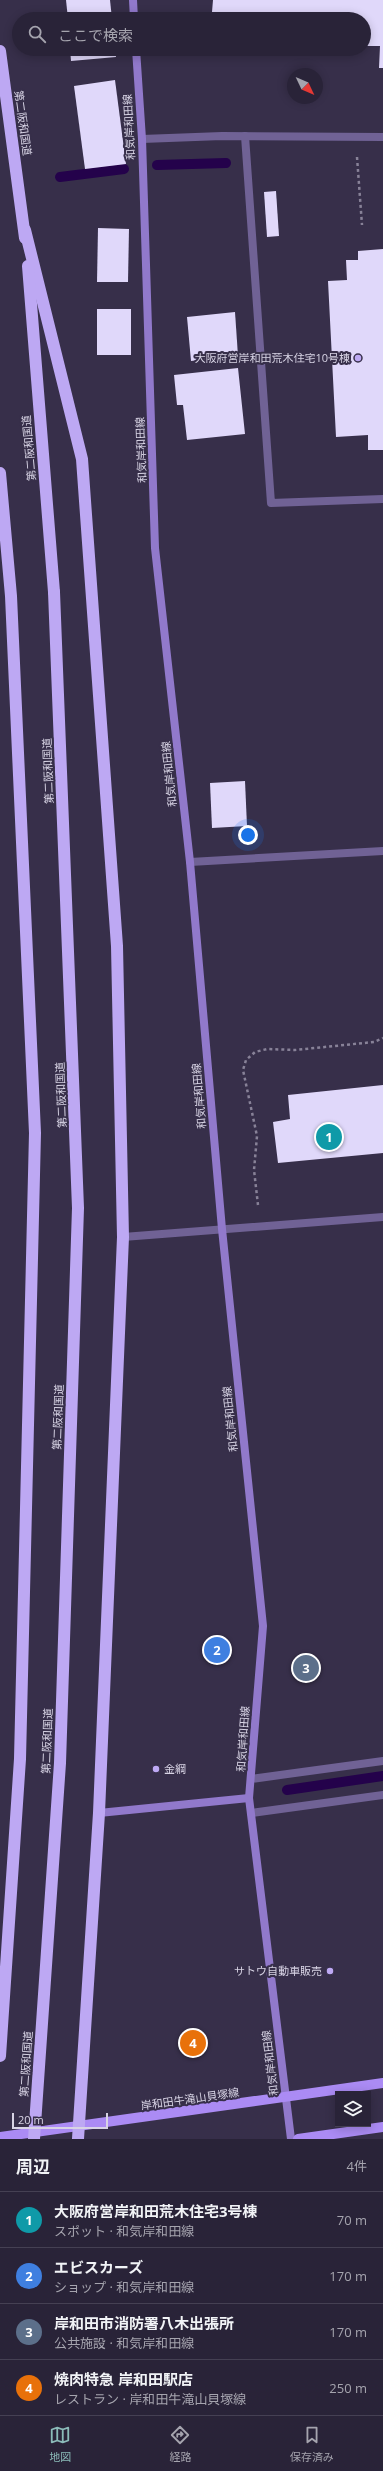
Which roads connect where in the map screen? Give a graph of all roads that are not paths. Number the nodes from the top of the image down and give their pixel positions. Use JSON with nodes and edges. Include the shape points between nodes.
{"nodes":[{"id":1,"x":133,"y":0,"type":"edge"},
{"id":2,"x":134,"y":12,"type":"edge"},
{"id":3,"x":0,"y":51,"type":"edge"},
{"id":4,"x":136,"y":56,"type":"edge"},
{"id":5,"x":245,"y":136,"type":"junction"},
{"id":6,"x":383,"y":137,"type":"edge"},
{"id":7,"x":142,"y":139,"type":"junction"},
{"id":8,"x":25,"y":230,"type":"junction"},
{"id":9,"x":0,"y":473,"type":"edge"},
{"id":10,"x":383,"y":498,"type":"edge"},
{"id":11,"x":383,"y":851,"type":"edge"},
{"id":12,"x":190,"y":862,"type":"junction"},
{"id":13,"x":383,"y":1216,"type":"edge"},
{"id":14,"x":222,"y":1229,"type":"junction"},
{"id":15,"x":123,"y":1237,"type":"junction"},
{"id":16,"x":383,"y":1761,"type":"edge"},
{"id":17,"x":251,"y":1779,"type":"junction"},
{"id":18,"x":383,"y":1795,"type":"edge"},
{"id":19,"x":249,"y":1798,"type":"junction"},
{"id":20,"x":99,"y":1813,"type":"junction"},
{"id":21,"x":251,"y":1813,"type":"junction"},
{"id":22,"x":0,"y":2056,"type":"edge"},
{"id":23,"x":383,"y":2082,"type":"edge"},
{"id":24,"x":285,"y":2097,"type":"junction"},
{"id":25,"x":80,"y":2127,"type":"junction"},
{"id":26,"x":383,"y":2127,"type":"edge"},
{"id":27,"x":0,"y":2137,"type":"edge"},
{"id":28,"x":34,"y":2139,"type":"edge"},
{"id":29,"x":78,"y":2139,"type":"edge"},
{"id":30,"x":291,"y":2139,"type":"edge"},
{"id":31,"x":298,"y":2139,"type":"edge"}],
"edges":[{"from":1,"to":2,"type":"main road"},
{"from":3,"to":8,"type":"highway","name":"第二阪和国道"},
{"from":4,"to":7,"type":"main road","name":"和気岸和田線"},
{"from":5,"to":6,"type":"street"},
{"from":5,"to":7,"type":"street"},
{"from":5,"to":10,"type":"street","via":[[272,503]]},
{"from":7,"to":12,"type":"main road","name":"和気岸和田線","via":[[155,548]]},
{"from":8,"to":15,"type":"highway","via":[[82,459],[117,946]]},
{"from":8,"to":28,"type":"highway","name":"第二阪和国道","bridge":true,"via":[[54,592],[78,1208],[60,1763]]},
{"from":9,"to":22,"type":"highway","via":[[11,596],[35,1134],[20,1759]]},
{"from":11,"to":12,"type":"street"},
{"from":12,"to":14,"type":"main road","name":"和気岸和田線"},
{"from":13,"to":14,"type":"street"},
{"from":14,"to":15,"type":"street"},
{"from":14,"to":17,"type":"main road","name":"和気岸和田線","via":[[263,1626]]},
{"from":15,"to":20,"type":"highway"},
{"from":16,"to":17,"type":"street"},
{"from":17,"to":19,"type":"main road","name":"和気岸和田線"},
{"from":18,"to":21,"type":"street"},
{"from":19,"to":20,"type":"main road"},
{"from":19,"to":21,"type":"main road","name":"和気岸和田線"},
{"from":20,"to":25,"type":"highway"},
{"from":21,"to":24,"type":"main road","name":"和気岸和田線"},
{"from":23,"to":24,"type":"main road","name":"岸和田牛滝山貝塚線"},
{"from":24,"to":25,"type":"main road","name":"岸和田牛滝山貝塚線"},
{"from":24,"to":30,"type":"main road","name":"和気岸和田線"},
{"from":25,"to":27,"type":"main road","name":"岸和田牛滝山貝塚線"},
{"from":25,"to":29,"type":"highway"},
{"from":26,"to":31,"type":"main road"}]}
